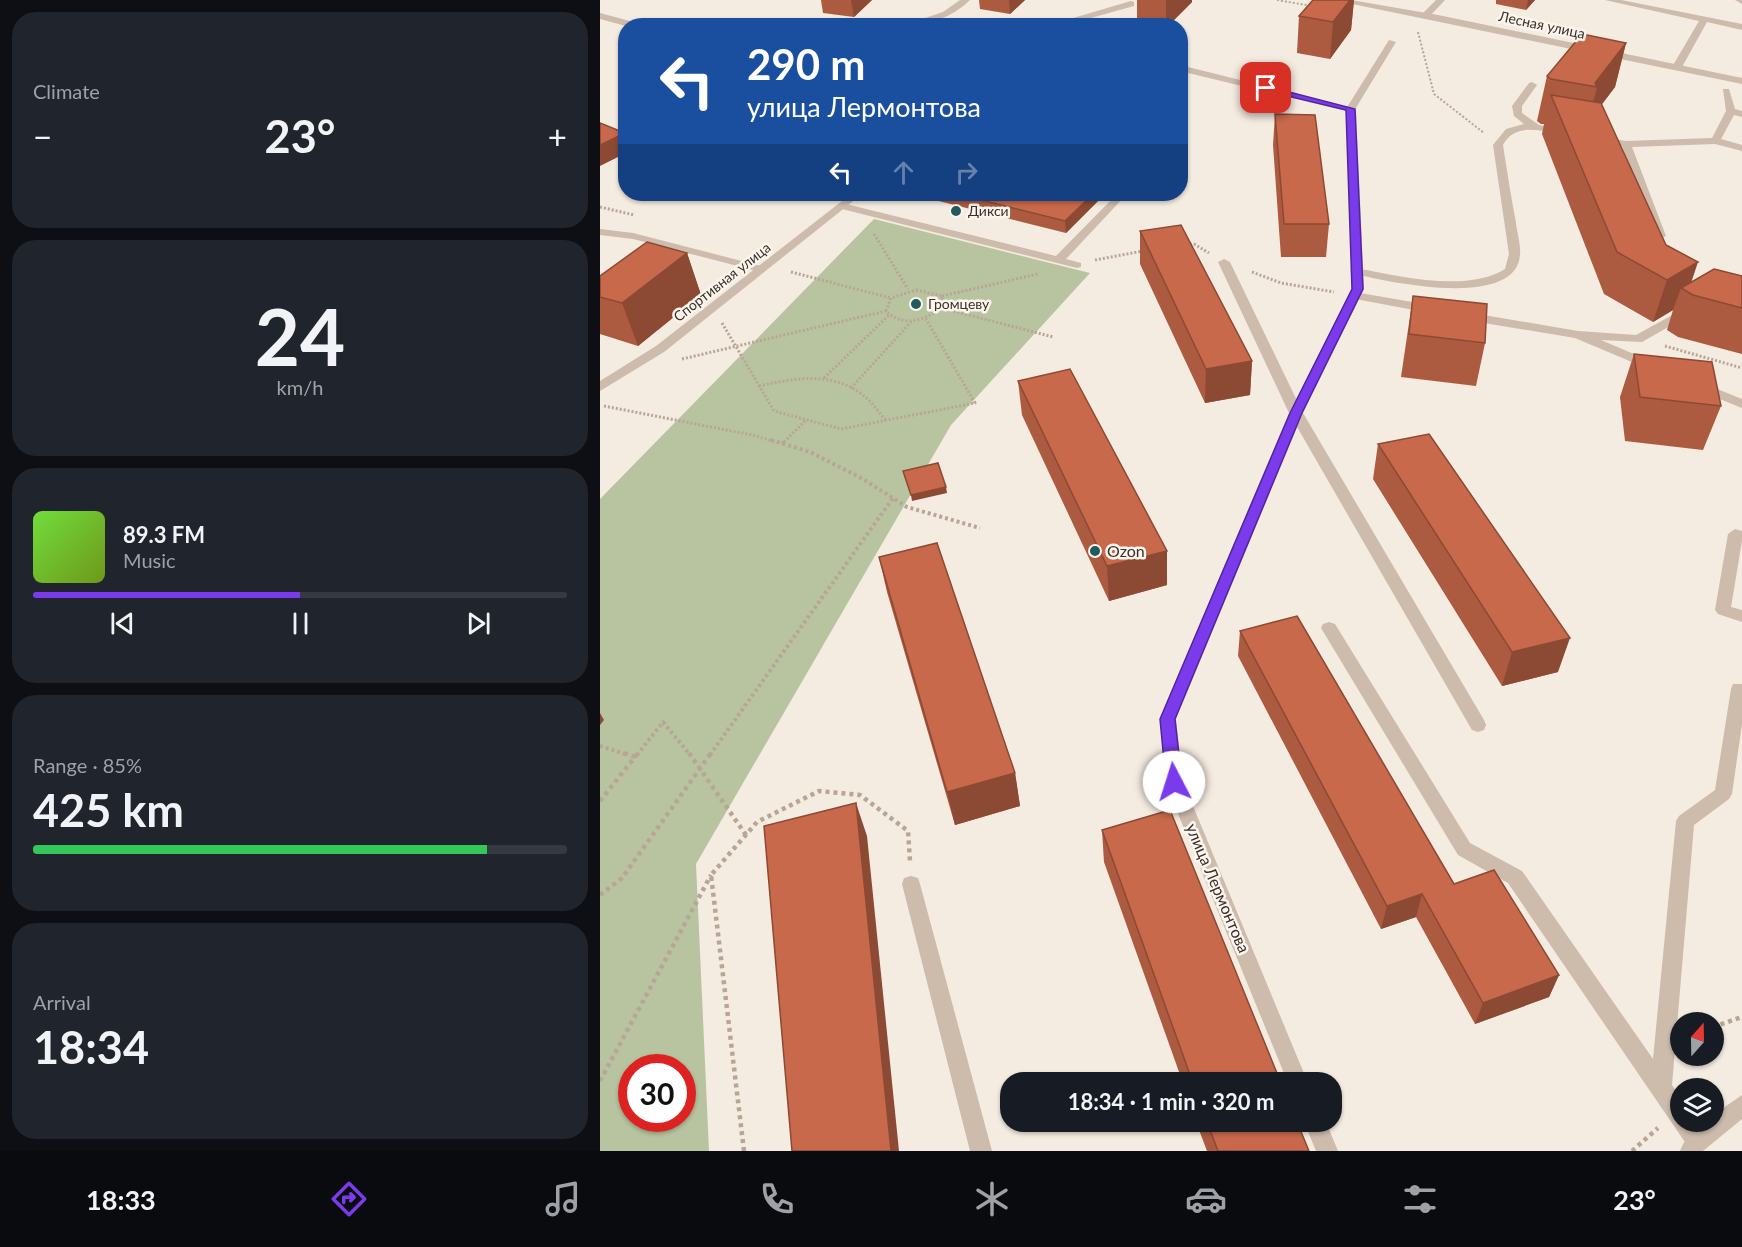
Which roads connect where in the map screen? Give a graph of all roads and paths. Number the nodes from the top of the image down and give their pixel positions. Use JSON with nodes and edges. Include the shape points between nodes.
{"nodes":[{"id":1,"x":966,"y":0,"type":"edge"},
{"id":2,"x":1336,"y":0,"type":"edge"},
{"id":3,"x":1441,"y":0,"type":"edge"},
{"id":4,"x":1609,"y":0,"type":"edge"},
{"id":5,"x":1353,"y":1,"type":"edge"},
{"id":6,"x":1131,"y":4,"type":"dead end"},
{"id":7,"x":600,"y":16,"type":"edge"},
{"id":8,"x":1425,"y":16,"type":"junction"},
{"id":9,"x":932,"y":18,"type":"edge"},
{"id":10,"x":1079,"y":18,"type":"edge"},
{"id":11,"x":1704,"y":20,"type":"junction"},
{"id":12,"x":618,"y":21,"type":"edge"},
{"id":13,"x":1742,"y":27,"type":"edge"},
{"id":14,"x":1418,"y":32,"type":"dead end"},
{"id":15,"x":1392,"y":42,"type":"dead end"},
{"id":16,"x":1677,"y":67,"type":"junction"},
{"id":17,"x":1188,"y":70,"type":"edge"},
{"id":18,"x":1742,"y":81,"type":"edge"},
{"id":19,"x":1532,"y":85,"type":"dead end"},
{"id":20,"x":1726,"y":91,"type":"dead end"},
{"id":21,"x":1351,"y":109,"type":"junction"},
{"id":22,"x":1731,"y":111,"type":"junction"},
{"id":23,"x":1742,"y":114,"type":"edge"},
{"id":24,"x":1537,"y":128,"type":"junction"},
{"id":25,"x":1570,"y":134,"type":"edge"},
{"id":26,"x":1593,"y":138,"type":"edge"},
{"id":27,"x":1715,"y":141,"type":"junction"},
{"id":28,"x":1626,"y":144,"type":"junction"},
{"id":29,"x":1498,"y":145,"type":"junction"},
{"id":30,"x":1742,"y":148,"type":"edge"},
{"id":31,"x":848,"y":201,"type":"edge"},
{"id":32,"x":1115,"y":201,"type":"edge"},
{"id":33,"x":842,"y":206,"type":"junction"},
{"id":34,"x":600,"y":232,"type":"edge"},
{"id":35,"x":873,"y":232,"type":"dead end"},
{"id":36,"x":1182,"y":246,"type":"edge"},
{"id":37,"x":1665,"y":250,"type":"edge"},
{"id":38,"x":1147,"y":251,"type":"edge"},
{"id":39,"x":1058,"y":261,"type":"junction"},
{"id":40,"x":1224,"y":262,"type":"junction"},
{"id":41,"x":1077,"y":266,"type":"junction"},
{"id":42,"x":761,"y":269,"type":"junction"},
{"id":43,"x":1356,"y":271,"type":"junction"},
{"id":44,"x":791,"y":272,"type":"dead end"},
{"id":45,"x":909,"y":290,"type":"junction"},
{"id":46,"x":1354,"y":296,"type":"junction"},
{"id":47,"x":942,"y":297,"type":"junction"},
{"id":48,"x":891,"y":298,"type":"junction"},
{"id":49,"x":1702,"y":302,"type":"edge"},
{"id":50,"x":942,"y":308,"type":"junction"},
{"id":51,"x":709,"y":310,"type":"junction"},
{"id":52,"x":886,"y":311,"type":"junction"},
{"id":53,"x":889,"y":315,"type":"junction"},
{"id":54,"x":926,"y":319,"type":"junction"},
{"id":55,"x":912,"y":321,"type":"junction"},
{"id":56,"x":1578,"y":335,"type":"junction"},
{"id":57,"x":1053,"y":338,"type":"dead end"},
{"id":58,"x":1638,"y":339,"type":"junction"},
{"id":59,"x":735,"y":345,"type":"junction"},
{"id":60,"x":678,"y":361,"type":"dead end"},
{"id":61,"x":1742,"y":368,"type":"edge"},
{"id":62,"x":1666,"y":372,"type":"edge"},
{"id":63,"x":824,"y":378,"type":"junction"},
{"id":64,"x":1687,"y":381,"type":"edge"},
{"id":65,"x":759,"y":386,"type":"junction"},
{"id":66,"x":600,"y":387,"type":"edge"},
{"id":67,"x":851,"y":388,"type":"junction"},
{"id":68,"x":1742,"y":404,"type":"edge"},
{"id":69,"x":600,"y":405,"type":"edge"},
{"id":70,"x":1296,"y":413,"type":"junction"},
{"id":71,"x":806,"y":420,"type":"junction"},
{"id":72,"x":886,"y":420,"type":"junction"},
{"id":73,"x":782,"y":444,"type":"junction"},
{"id":74,"x":893,"y":498,"type":"junction"},
{"id":75,"x":980,"y":528,"type":"dead end"},
{"id":76,"x":1742,"y":537,"type":"edge"},
{"id":77,"x":1742,"y":616,"type":"edge"},
{"id":78,"x":1329,"y":628,"type":"dead end"},
{"id":79,"x":1739,"y":689,"type":"dead end"},
{"id":80,"x":1478,"y":725,"type":"dead end"},
{"id":81,"x":600,"y":747,"type":"edge"},
{"id":82,"x":635,"y":757,"type":"junction"},
{"id":83,"x":701,"y":768,"type":"junction"},
{"id":84,"x":600,"y":801,"type":"edge"},
{"id":85,"x":746,"y":836,"type":"junction"},
{"id":86,"x":711,"y":875,"type":"junction"},
{"id":87,"x":911,"y":884,"type":"joint"},
{"id":88,"x":600,"y":895,"type":"edge"},
{"id":89,"x":1742,"y":1017,"type":"edge"},
{"id":90,"x":1724,"y":1023,"type":"edge"},
{"id":91,"x":1293,"y":1072,"type":"edge"},
{"id":92,"x":600,"y":1081,"type":"edge"},
{"id":93,"x":1661,"y":1086,"type":"junction"},
{"id":94,"x":1670,"y":1100,"type":"edge"},
{"id":95,"x":1742,"y":1106,"type":"edge"},
{"id":96,"x":1319,"y":1132,"type":"edge"},
{"id":97,"x":1691,"y":1138,"type":"edge"},
{"id":98,"x":744,"y":1151,"type":"edge"},
{"id":99,"x":981,"y":1151,"type":"edge"},
{"id":100,"x":1327,"y":1151,"type":"edge"}],
"edges":[{"from":1,"to":9,"type":"street"},
{"from":2,"to":5,"type":"street","name":"Лесная улица"},
{"from":3,"to":8,"type":"street"},
{"from":4,"to":11,"type":"street"},
{"from":5,"to":8,"type":"street","name":"Лесная улица"},
{"from":6,"to":10,"type":"street"},
{"from":7,"to":12,"type":"street"},
{"from":8,"to":16,"type":"street","name":"Лесная улица"},
{"from":11,"to":13,"type":"street"},
{"from":11,"to":16,"type":"street"},
{"from":14,"to":29,"type":"path","via":[[1434,94]]},
{"from":15,"to":21,"type":"street"},
{"from":16,"to":18,"type":"street","name":"Лесная улица"},
{"from":17,"to":21,"type":"street"},
{"from":19,"to":24,"type":"street","via":[[1516,106],[1517,114]]},
{"from":20,"to":22,"type":"street"},
{"from":21,"to":43,"type":"street","name":"улица Лермонтова"},
{"from":22,"to":23,"type":"street"},
{"from":22,"to":27,"type":"street"},
{"from":24,"to":25,"type":"street"},
{"from":24,"to":29,"type":"street","via":[[1508,129]]},
{"from":26,"to":28,"type":"street"},
{"from":27,"to":28,"type":"street"},
{"from":27,"to":30,"type":"street"},
{"from":28,"to":37,"type":"street"},
{"from":29,"to":43,"type":"street","via":[[1515,254],[1511,270],[1500,279],[1463,284],[1431,284]]},
{"from":31,"to":33,"type":"street","name":"Спортивная улица"},
{"from":32,"to":39,"type":"street"},
{"from":33,"to":39,"type":"street"},
{"from":33,"to":42,"type":"street","name":"Спортивная улица"},
{"from":34,"to":42,"type":"street","via":[[633,236]]},
{"from":35,"to":45,"type":"path"},
{"from":36,"to":40,"type":"path","via":[[1194,244]]},
{"from":38,"to":41,"type":"path"},
{"from":39,"to":41,"type":"street"},
{"from":40,"to":46,"type":"path","via":[[1281,283]]},
{"from":40,"to":70,"type":"street"},
{"from":41,"to":47,"type":"path"},
{"from":42,"to":51,"type":"street","name":"Спортивная улица"},
{"from":43,"to":46,"type":"street","name":"улица Лермонтова","via":[[1358,289]]},
{"from":44,"to":48,"type":"path"},
{"from":45,"to":47,"type":"path","via":[[928,289]]},
{"from":45,"to":48,"type":"path"},
{"from":46,"to":56,"type":"street"},
{"from":46,"to":70,"type":"street","name":"улица Лермонтова"},
{"from":47,"to":50,"type":"path"},
{"from":48,"to":52,"type":"path"},
{"from":49,"to":58,"type":"street"},
{"from":50,"to":54,"type":"path"},
{"from":50,"to":57,"type":"path"},
{"from":51,"to":59,"type":"path"},
{"from":51,"to":66,"type":"street","name":"Спортивная улица","via":[[660,350]]},
{"from":52,"to":53,"type":"path"},
{"from":52,"to":59,"type":"path"},
{"from":53,"to":55,"type":"path"},
{"from":53,"to":63,"type":"path"},
{"from":54,"to":55,"type":"path"},
{"from":54,"to":72,"type":"path","via":[[975,403]]},
{"from":55,"to":67,"type":"path"},
{"from":56,"to":58,"type":"street"},
{"from":56,"to":62,"type":"street"},
{"from":58,"to":61,"type":"path"},
{"from":59,"to":60,"type":"path"},
{"from":59,"to":65,"type":"path"},
{"from":63,"to":65,"type":"path","via":[[795,378]]},
{"from":63,"to":67,"type":"path"},
{"from":64,"to":68,"type":"street"},
{"from":65,"to":71,"type":"path","via":[[774,411]]},
{"from":67,"to":72,"type":"path"},
{"from":69,"to":73,"type":"path"},
{"from":70,"to":80,"type":"street"},
{"from":70,"to":91,"type":"street","name":"улица Лермонтова","via":[[1168,719],[1174,782]]},
{"from":71,"to":72,"type":"path","via":[[841,429]]},
{"from":71,"to":73,"type":"path"},
{"from":73,"to":74,"type":"path","via":[[810,452]]},
{"from":74,"to":75,"type":"path","via":[[907,507]]},
{"from":74,"to":83,"type":"path"},
{"from":76,"to":77,"type":"street","via":[[1735,534],[1723,610]]},
{"from":78,"to":93,"type":"street","via":[[1464,849],[1515,877]]},
{"from":79,"to":93,"type":"street","via":[[1723,794],[1685,821]]},
{"from":81,"to":82,"type":"path"},
{"from":82,"to":83,"type":"path","via":[[663,722]]},
{"from":82,"to":84,"type":"path"},
{"from":83,"to":85,"type":"path"},
{"from":83,"to":88,"type":"path","via":[[622,878]]},
{"from":85,"to":86,"type":"path"},
{"from":85,"to":87,"type":"path","via":[[758,822],[819,791],[860,795],[908,831]]},
{"from":86,"to":92,"type":"path"},
{"from":86,"to":98,"type":"path"},
{"from":87,"to":99,"type":"street"},
{"from":89,"to":90,"type":"path"},
{"from":93,"to":94,"type":"street"},
{"from":95,"to":97,"type":"street"},
{"from":96,"to":100,"type":"street"}]}
